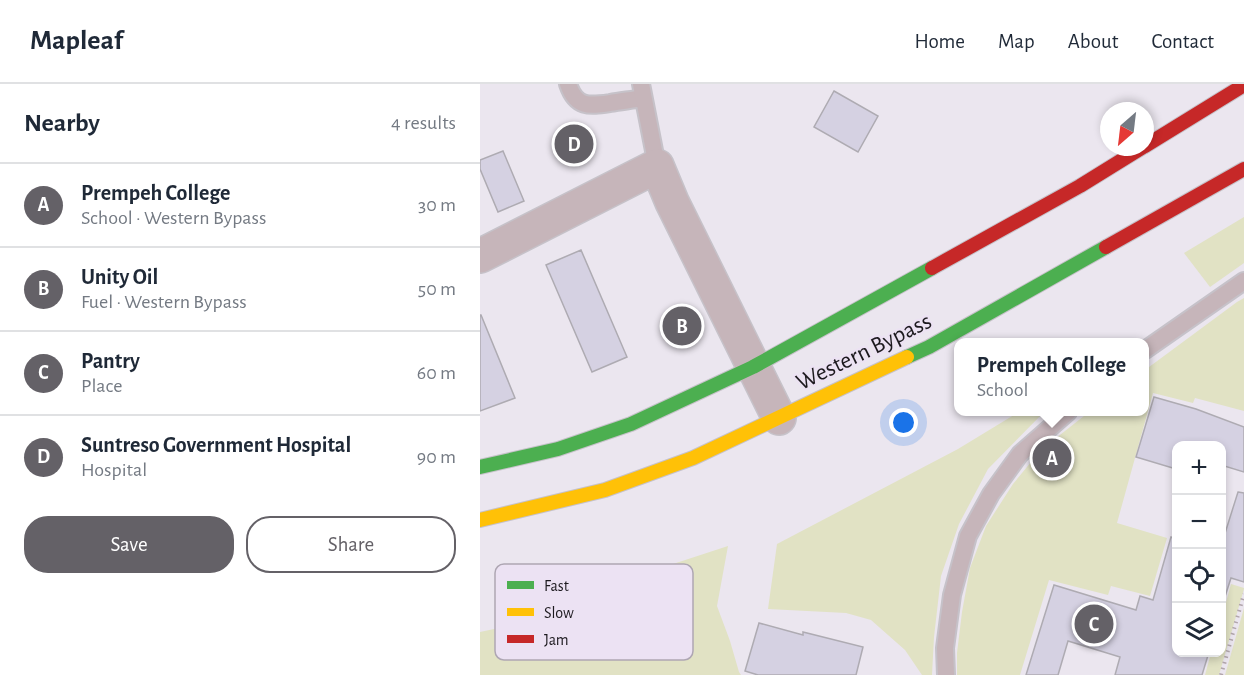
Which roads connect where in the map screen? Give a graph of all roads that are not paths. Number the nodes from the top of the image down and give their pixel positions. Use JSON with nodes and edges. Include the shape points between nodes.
{"nodes":[{"id":1,"x":568,"y":84,"type":"edge"},
{"id":2,"x":1244,"y":85,"type":"edge"},
{"id":3,"x":642,"y":91,"type":"edge"},
{"id":4,"x":1154,"y":140,"type":"edge"},
{"id":5,"x":1128,"y":156,"type":"edge"},
{"id":6,"x":657,"y":166,"type":"junction"},
{"id":7,"x":1244,"y":169,"type":"edge"},
{"id":8,"x":480,"y":256,"type":"edge"},
{"id":9,"x":1244,"y":281,"type":"edge"},
{"id":10,"x":1149,"y":347,"type":"edge"},
{"id":11,"x":753,"y":367,"type":"junction"},
{"id":12,"x":1062,"y":416,"type":"edge"},
{"id":13,"x":779,"y":418,"type":"junction"},
{"id":14,"x":480,"y":467,"type":"edge"},
{"id":15,"x":480,"y":520,"type":"edge"},
{"id":16,"x":946,"y":675,"type":"edge"}],
"edges":[{"from":1,"to":3,"type":"lane","via":[[575,98],[591,106]]},
{"from":2,"to":4,"type":"highway","name":"Western Bypass"},
{"from":3,"to":6,"type":"lane"},
{"from":5,"to":11,"type":"highway","name":"Western Bypass"},
{"from":6,"to":8,"type":"street"},
{"from":6,"to":11,"type":"street"},
{"from":7,"to":13,"type":"highway","name":"Western Bypass","via":[[929,347]]},
{"from":9,"to":10,"type":"lane"},
{"from":11,"to":13,"type":"street"},
{"from":11,"to":14,"type":"highway","name":"Western Bypass","via":[[631,424],[558,449]]},
{"from":12,"to":16,"type":"lane","via":[[1020,454],[991,494],[968,536],[952,594]]},
{"from":13,"to":15,"type":"highway","name":"Western Bypass","via":[[693,458],[605,490]]}]}
